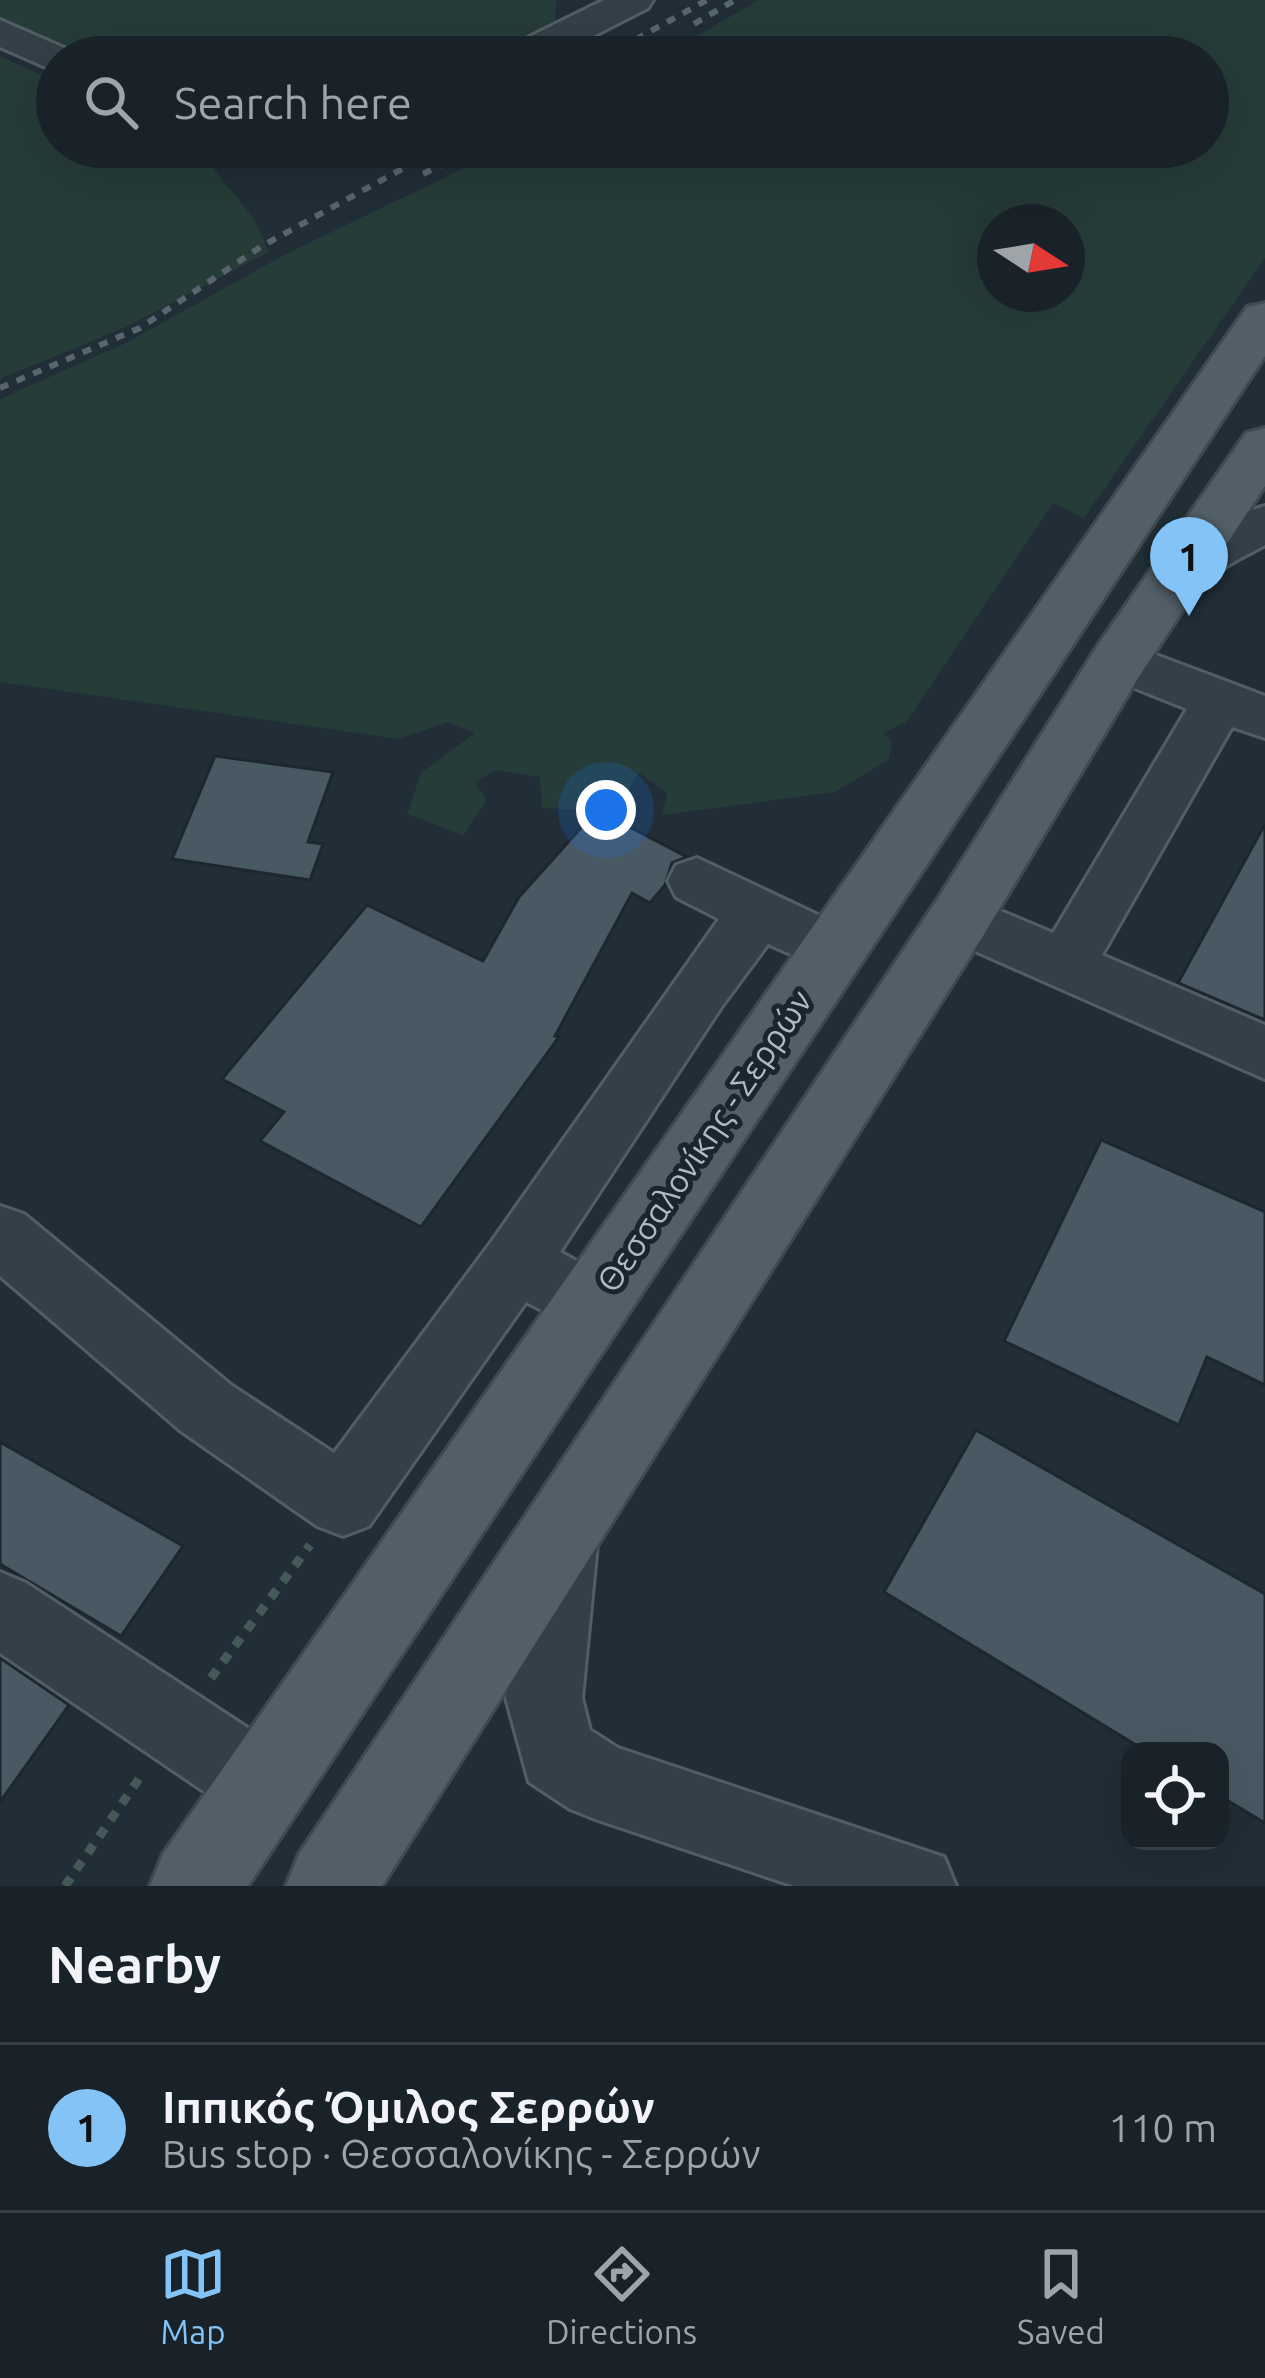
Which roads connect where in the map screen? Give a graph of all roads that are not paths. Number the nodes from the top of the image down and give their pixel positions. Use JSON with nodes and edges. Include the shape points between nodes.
{"nodes":[{"id":1,"x":634,"y":0,"type":"edge"},
{"id":2,"x":0,"y":32,"type":"edge"},
{"id":3,"x":563,"y":36,"type":"edge"},
{"id":4,"x":36,"y":50,"type":"edge"},
{"id":5,"x":1265,"y":318,"type":"edge"},
{"id":6,"x":1265,"y":445,"type":"edge"},
{"id":7,"x":1265,"y":523,"type":"edge"},
{"id":8,"x":1165,"y":592,"type":"junction"},
{"id":9,"x":1119,"y":660,"type":"junction"},
{"id":10,"x":1242,"y":709,"type":"edge"},
{"id":11,"x":697,"y":881,"type":"dead end"},
{"id":12,"x":758,"y":912,"type":"junction"},
{"id":13,"x":959,"y":918,"type":"junction"},
{"id":14,"x":833,"y":949,"type":"junction"},
{"id":15,"x":1065,"y":965,"type":"junction"},
{"id":16,"x":1265,"y":1053,"type":"edge"},
{"id":17,"x":0,"y":1234,"type":"edge"},
{"id":18,"x":516,"y":1262,"type":"junction"},
{"id":19,"x":592,"y":1305,"type":"junction"},
{"id":20,"x":562,"y":1527,"type":"junction"},
{"id":21,"x":0,"y":1609,"type":"edge"},
{"id":22,"x":264,"y":1785,"type":"junction"},
{"id":23,"x":195,"y":1886,"type":"edge"},
{"id":24,"x":331,"y":1886,"type":"edge"},
{"id":25,"x":915,"y":1886,"type":"edge"}],
"edges":[{"from":1,"to":3,"type":"street"},
{"from":2,"to":4,"type":"street"},
{"from":5,"to":14,"type":"main road","name":"Θεσσαλονίκης - Σερρών"},
{"from":6,"to":8,"type":"main road"},
{"from":7,"to":8,"type":"street","via":[[1200,559]]},
{"from":8,"to":9,"type":"main road"},
{"from":9,"to":10,"type":"street"},
{"from":9,"to":13,"type":"main road"},
{"from":10,"to":15,"type":"street"},
{"from":11,"to":12,"type":"street"},
{"from":12,"to":14,"type":"street"},
{"from":12,"to":18,"type":"street"},
{"from":13,"to":15,"type":"street"},
{"from":13,"to":20,"type":"main road"},
{"from":14,"to":19,"type":"main road","name":"Θεσσαλονίκης - Σερρών"},
{"from":15,"to":16,"type":"street"},
{"from":17,"to":18,"type":"street","via":[[206,1408],[343,1501]]},
{"from":18,"to":19,"type":"street"},
{"from":19,"to":22,"type":"main road","name":"Θεσσαλονίκης - Σερρών"},
{"from":20,"to":24,"type":"main road"},
{"from":20,"to":25,"type":"street","via":[[544,1698],[557,1754],[598,1781]]},
{"from":21,"to":22,"type":"street"},
{"from":22,"to":23,"type":"main road","name":"Θεσσαλονίκης - Σερρών"}]}
